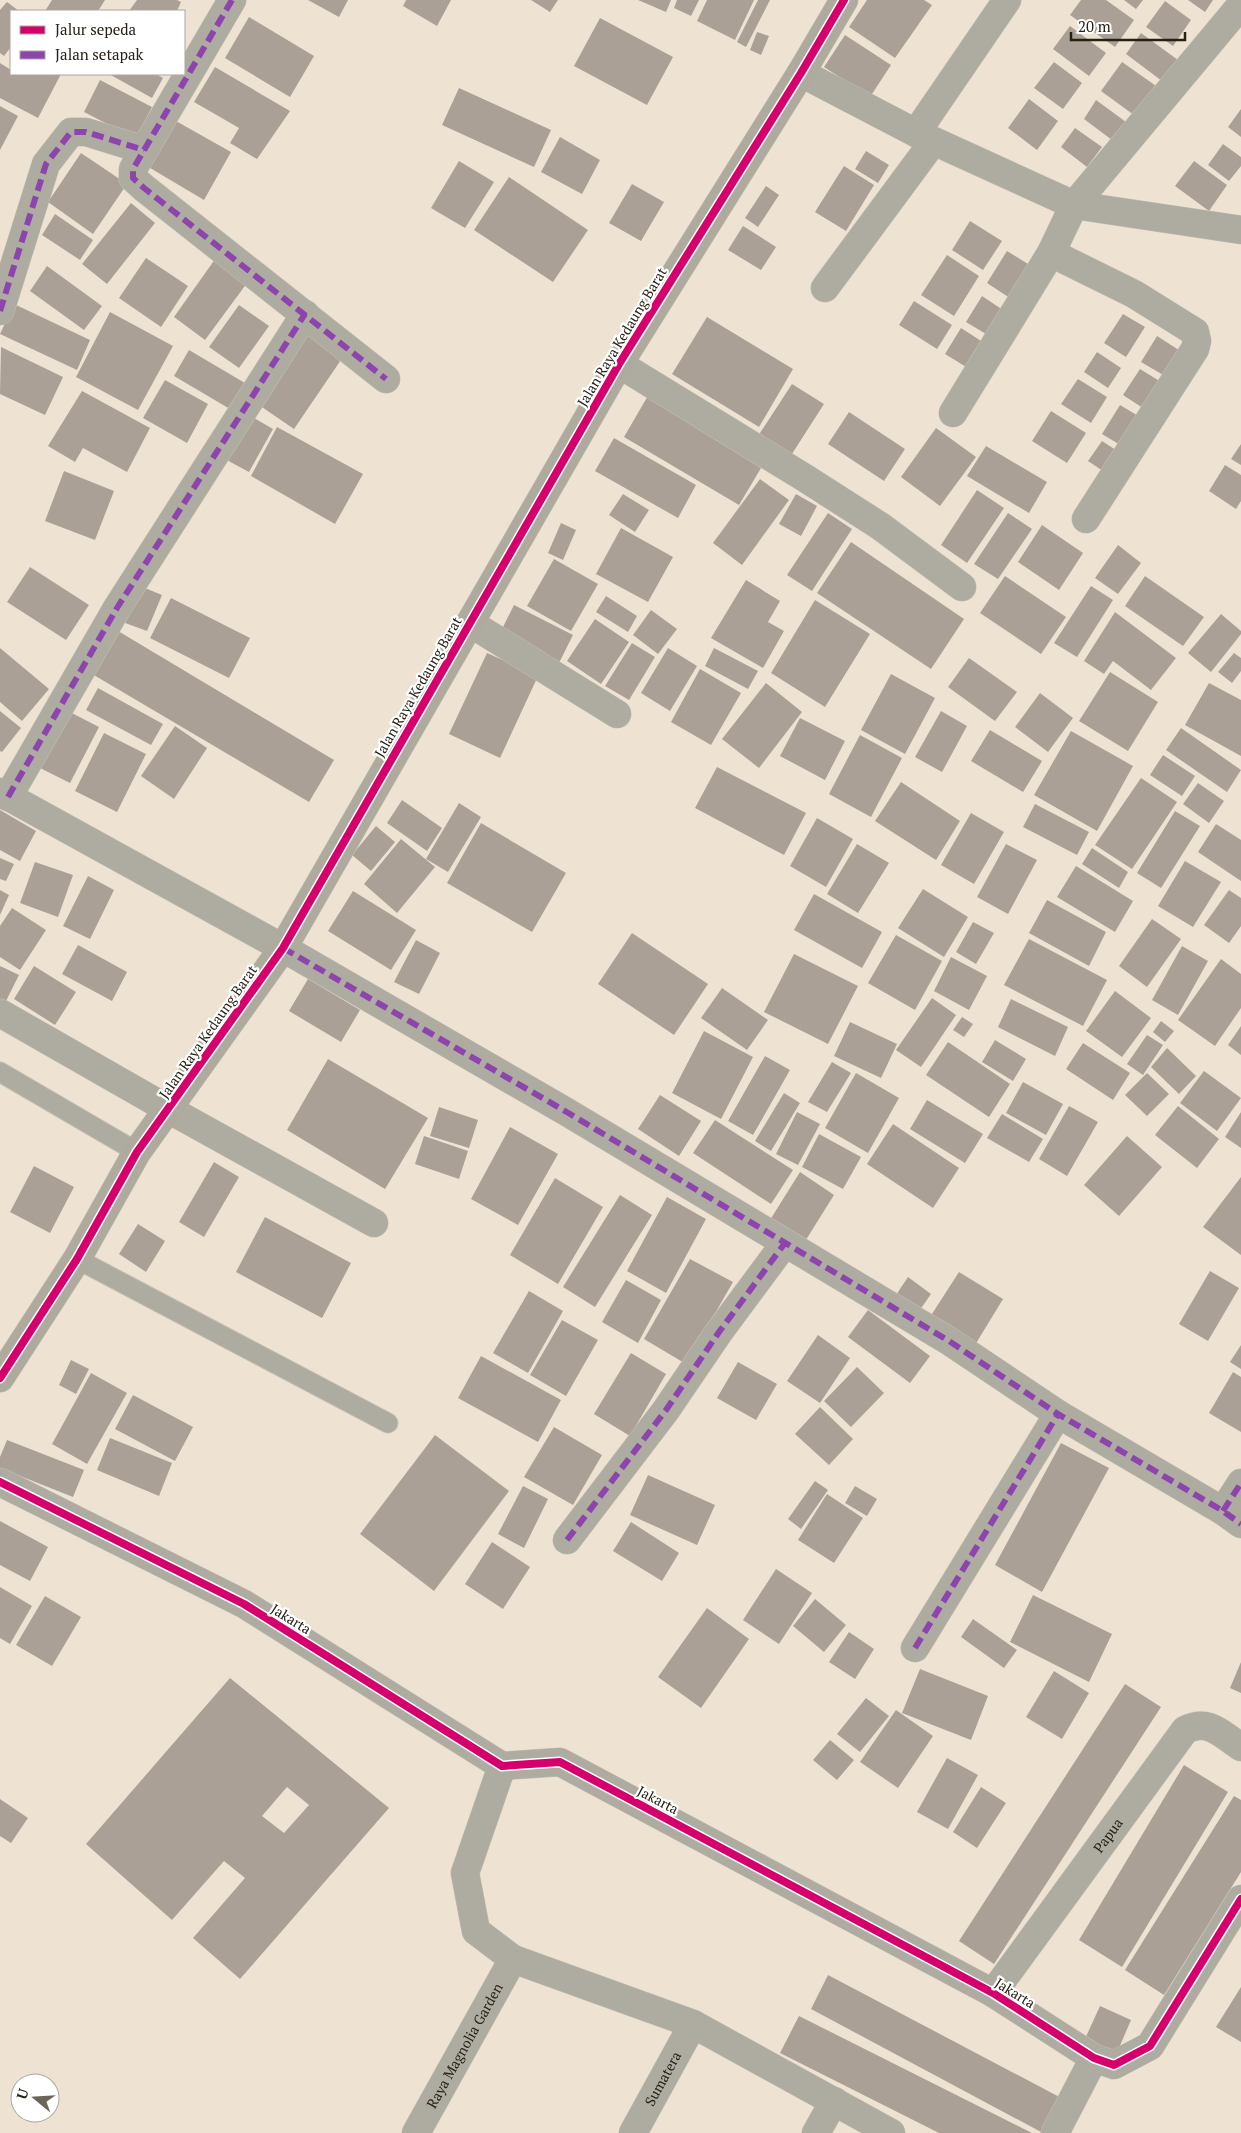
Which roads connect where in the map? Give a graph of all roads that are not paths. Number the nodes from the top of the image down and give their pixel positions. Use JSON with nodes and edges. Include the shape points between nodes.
{"nodes":[{"id":1,"x":232,"y":0,"type":"edge"},
{"id":2,"x":843,"y":0,"type":"edge"},
{"id":3,"x":1007,"y":0,"type":"edge"},
{"id":4,"x":1241,"y":5,"type":"edge"},
{"id":5,"x":801,"y":73,"type":"junction"},
{"id":6,"x":924,"y":138,"type":"junction"},
{"id":7,"x":144,"y":150,"type":"junction"},
{"id":8,"x":1074,"y":205,"type":"junction"},
{"id":9,"x":1241,"y":230,"type":"edge"},
{"id":10,"x":1051,"y":253,"type":"junction"},
{"id":11,"x":826,"y":288,"type":"dead end"},
{"id":12,"x":0,"y":312,"type":"edge"},
{"id":13,"x":305,"y":314,"type":"junction"},
{"id":14,"x":619,"y":364,"type":"junction"},
{"id":15,"x":386,"y":378,"type":"dead end"},
{"id":16,"x":953,"y":413,"type":"dead end"},
{"id":17,"x":1086,"y":520,"type":"dead end"},
{"id":18,"x":962,"y":587,"type":"dead end"},
{"id":19,"x":470,"y":623,"type":"junction"},
{"id":20,"x":617,"y":714,"type":"dead end"},
{"id":21,"x":4,"y":794,"type":"edge"},
{"id":22,"x":282,"y":948,"type":"junction"},
{"id":23,"x":0,"y":1013,"type":"edge"},
{"id":24,"x":0,"y":1072,"type":"edge"},
{"id":25,"x":168,"y":1110,"type":"junction"},
{"id":26,"x":137,"y":1152,"type":"junction"},
{"id":27,"x":374,"y":1223,"type":"dead end"},
{"id":28,"x":785,"y":1243,"type":"junction"},
{"id":29,"x":77,"y":1259,"type":"junction"},
{"id":30,"x":0,"y":1378,"type":"edge"},
{"id":31,"x":1058,"y":1414,"type":"junction"},
{"id":32,"x":388,"y":1423,"type":"dead end"},
{"id":33,"x":0,"y":1482,"type":"edge"},
{"id":34,"x":1241,"y":1484,"type":"edge"},
{"id":35,"x":1232,"y":1517,"type":"edge"},
{"id":36,"x":567,"y":1540,"type":"dead end"},
{"id":37,"x":915,"y":1648,"type":"dead end"},
{"id":38,"x":1241,"y":1747,"type":"edge"},
{"id":39,"x":502,"y":1766,"type":"junction"},
{"id":40,"x":1241,"y":1899,"type":"edge"},
{"id":41,"x":514,"y":1959,"type":"junction"},
{"id":42,"x":993,"y":1993,"type":"junction"},
{"id":43,"x":693,"y":2024,"type":"junction"},
{"id":44,"x":1094,"y":2058,"type":"junction"},
{"id":45,"x":834,"y":2101,"type":"junction"},
{"id":46,"x":416,"y":2133,"type":"edge"},
{"id":47,"x":633,"y":2133,"type":"edge"},
{"id":48,"x":816,"y":2133,"type":"edge"},
{"id":49,"x":891,"y":2133,"type":"edge"},
{"id":50,"x":1055,"y":2133,"type":"edge"}],
"edges":[{"from":1,"to":7,"type":"street"},
{"from":2,"to":5,"type":"street","name":"Jalan Raya Kedaung Barat"},
{"from":3,"to":6,"type":"street"},
{"from":4,"to":8,"type":"street"},
{"from":5,"to":6,"type":"street"},
{"from":5,"to":14,"type":"street","name":"Jalan Raya Kedaung Barat"},
{"from":6,"to":8,"type":"street"},
{"from":6,"to":11,"type":"street"},
{"from":7,"to":12,"type":"street","via":[[86,132],[70,132],[46,164]]},
{"from":7,"to":13,"type":"street","via":[[133,169],[136,181]]},
{"from":8,"to":9,"type":"street"},
{"from":8,"to":10,"type":"street"},
{"from":10,"to":16,"type":"street"},
{"from":10,"to":17,"type":"street","via":[[1134,294],[1195,332],[1197,341],[1195,349]]},
{"from":13,"to":15,"type":"street"},
{"from":13,"to":21,"type":"street","via":[[117,608]]},
{"from":14,"to":18,"type":"street","via":[[880,526]]},
{"from":14,"to":19,"type":"street","name":"Jalan Raya Kedaung Barat"},
{"from":19,"to":20,"type":"street"},
{"from":19,"to":22,"type":"street","name":"Jalan Raya Kedaung Barat"},
{"from":21,"to":22,"type":"street"},
{"from":22,"to":25,"type":"street","name":"Jalan Raya Kedaung Barat"},
{"from":22,"to":28,"type":"street"},
{"from":23,"to":25,"type":"street"},
{"from":24,"to":26,"type":"lane"},
{"from":25,"to":26,"type":"street","name":"Jalan Raya Kedaung Barat"},
{"from":25,"to":27,"type":"street"},
{"from":26,"to":29,"type":"street","name":"Jalan Raya Kedaung Barat"},
{"from":28,"to":31,"type":"street","via":[[949,1341]]},
{"from":28,"to":36,"type":"street","via":[[718,1332],[666,1410]]},
{"from":29,"to":30,"type":"street","name":"Jalan Raya Kedaung Barat"},
{"from":29,"to":32,"type":"lane"},
{"from":31,"to":35,"type":"street"},
{"from":31,"to":37,"type":"street"},
{"from":33,"to":39,"type":"street","name":"Jakarta","via":[[244,1604]]},
{"from":34,"to":35,"type":"street"},
{"from":38,"to":42,"type":"street","name":"Papua","via":[[1206,1725],[1185,1730]]},
{"from":39,"to":41,"type":"street","via":[[465,1872],[476,1931]]},
{"from":39,"to":42,"type":"street","name":"Jakarta","via":[[560,1762]]},
{"from":40,"to":44,"type":"street","name":"Jakarta","via":[[1150,2046],[1114,2065]]},
{"from":41,"to":43,"type":"street"},
{"from":41,"to":46,"type":"street","name":"Raya Magnolia Garden"},
{"from":42,"to":44,"type":"street","name":"Jakarta"},
{"from":43,"to":45,"type":"street"},
{"from":43,"to":47,"type":"street","name":"Sumatera"},
{"from":44,"to":50,"type":"street"},
{"from":45,"to":48,"type":"street"},
{"from":45,"to":49,"type":"street"}]}
